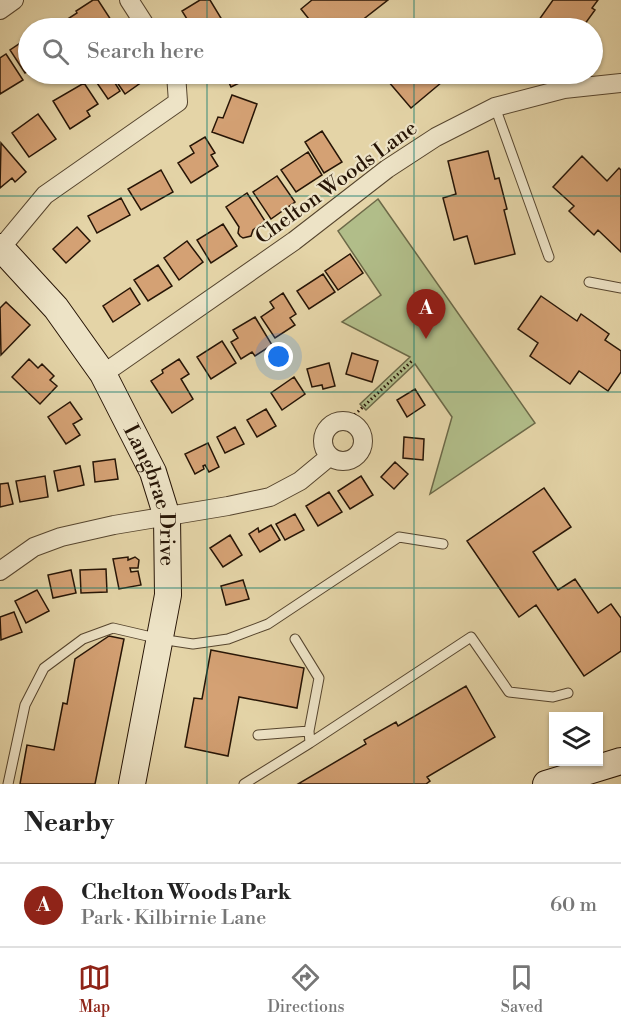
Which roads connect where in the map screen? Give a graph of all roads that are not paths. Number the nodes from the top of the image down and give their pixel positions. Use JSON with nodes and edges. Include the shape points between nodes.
{"nodes":[{"id":1,"x":14,"y":0,"type":"edge"},
{"id":2,"x":129,"y":0,"type":"edge"},
{"id":3,"x":0,"y":10,"type":"edge"},
{"id":4,"x":141,"y":18,"type":"edge"},
{"id":5,"x":621,"y":83,"type":"edge"},
{"id":6,"x":177,"y":84,"type":"edge"},
{"id":7,"x":495,"y":106,"type":"junction"},
{"id":8,"x":0,"y":248,"type":"edge"},
{"id":9,"x":549,"y":257,"type":"dead end"},
{"id":10,"x":589,"y":282,"type":"dead end"},
{"id":11,"x":621,"y":288,"type":"edge"},
{"id":12,"x":103,"y":374,"type":"junction"},
{"id":13,"x":329,"y":456,"type":"junction"},
{"id":14,"x":167,"y":517,"type":"junction"},
{"id":15,"x":443,"y":544,"type":"dead end"},
{"id":16,"x":0,"y":571,"type":"edge"},
{"id":17,"x":160,"y":639,"type":"junction"},
{"id":18,"x":296,"y":639,"type":"dead end"},
{"id":19,"x":568,"y":693,"type":"dead end"},
{"id":20,"x":309,"y":731,"type":"junction"},
{"id":21,"x":258,"y":735,"type":"dead end"},
{"id":22,"x":310,"y":743,"type":"junction"},
{"id":23,"x":621,"y":761,"type":"edge"},
{"id":24,"x":261,"y":780,"type":"edge"},
{"id":25,"x":8,"y":784,"type":"edge"},
{"id":26,"x":132,"y":784,"type":"edge"},
{"id":27,"x":244,"y":784,"type":"edge"},
{"id":28,"x":546,"y":784,"type":"edge"}],
"edges":[{"from":1,"to":3,"type":"street"},
{"from":2,"to":4,"type":"street"},
{"from":5,"to":7,"type":"street","name":"Chelton Woods Lane","via":[[564,89]]},
{"from":6,"to":8,"type":"street","via":[[178,102],[45,195]]},
{"from":7,"to":9,"type":"lane"},
{"from":7,"to":12,"type":"street","name":"Chelton Woods Lane","via":[[436,137],[387,170],[294,241]]},
{"from":8,"to":12,"type":"street","name":"Langbrae Drive","via":[[56,308]]},
{"from":10,"to":11,"type":"lane"},
{"from":12,"to":14,"type":"street","name":"Langbrae Drive","via":[[153,472]]},
{"from":13,"to":13,"type":"street","via":[[322,444],[325,432],[335,422],[348,422],[360,429],[363,436],[358,455],[347,461]]},
{"from":13,"to":14,"type":"street","via":[[300,480],[270,497]]},
{"from":14,"to":16,"type":"street","via":[[61,537],[34,547]]},
{"from":14,"to":17,"type":"street","name":"Langbrae Drive","via":[[168,595]]},
{"from":15,"to":17,"type":"lane","via":[[399,537],[268,624],[228,639],[193,644]]},
{"from":17,"to":25,"type":"lane","via":[[112,628],[83,639],[44,668],[25,705]]},
{"from":17,"to":26,"type":"street","name":"Langbrae Drive"},
{"from":18,"to":20,"type":"lane","via":[[320,678]]},
{"from":19,"to":22,"type":"lane","via":[[553,697],[509,692],[471,637]]},
{"from":20,"to":21,"type":"lane"},
{"from":20,"to":22,"type":"lane"},
{"from":22,"to":24,"type":"lane"},
{"from":23,"to":28,"type":"street"},
{"from":24,"to":27,"type":"lane"}]}
